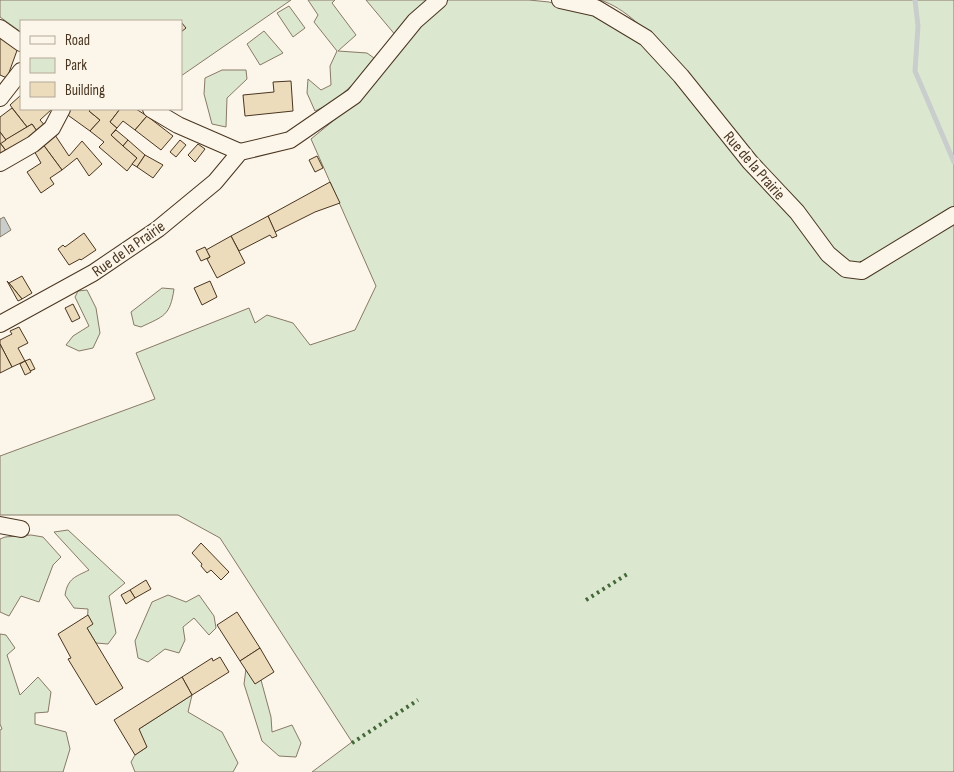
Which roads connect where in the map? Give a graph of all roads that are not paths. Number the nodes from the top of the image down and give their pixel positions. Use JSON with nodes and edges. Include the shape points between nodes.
{"nodes":[{"id":1,"x":439,"y":0,"type":"edge"},
{"id":2,"x":560,"y":0,"type":"edge"},
{"id":3,"x":0,"y":28,"type":"edge"},
{"id":4,"x":20,"y":42,"type":"edge"},
{"id":5,"x":20,"y":72,"type":"edge"},
{"id":6,"x":0,"y":98,"type":"edge"},
{"id":7,"x":61,"y":110,"type":"edge"},
{"id":8,"x":153,"y":110,"type":"edge"},
{"id":9,"x":240,"y":152,"type":"junction"},
{"id":10,"x":0,"y":164,"type":"edge"},
{"id":11,"x":954,"y":216,"type":"edge"},
{"id":12,"x":0,"y":324,"type":"edge"},
{"id":13,"x":0,"y":526,"type":"edge"},
{"id":14,"x":21,"y":530,"type":"dead end"}],
"edges":[{"from":1,"to":9,"type":"street","via":[[415,21],[354,96],[290,140]]},
{"from":2,"to":11,"type":"street","name":"Rue de la Prairie","via":[[596,8],[646,38],[750,162],[797,212],[828,254],[846,270],[862,271]]},
{"from":3,"to":4,"type":"street"},
{"from":5,"to":6,"type":"street"},
{"from":7,"to":10,"type":"street","via":[[52,128]]},
{"from":8,"to":9,"type":"street","via":[[178,125]]},
{"from":9,"to":12,"type":"street","name":"Rue de la Prairie","via":[[215,182],[158,229],[93,273]]},
{"from":13,"to":14,"type":"street"}]}
